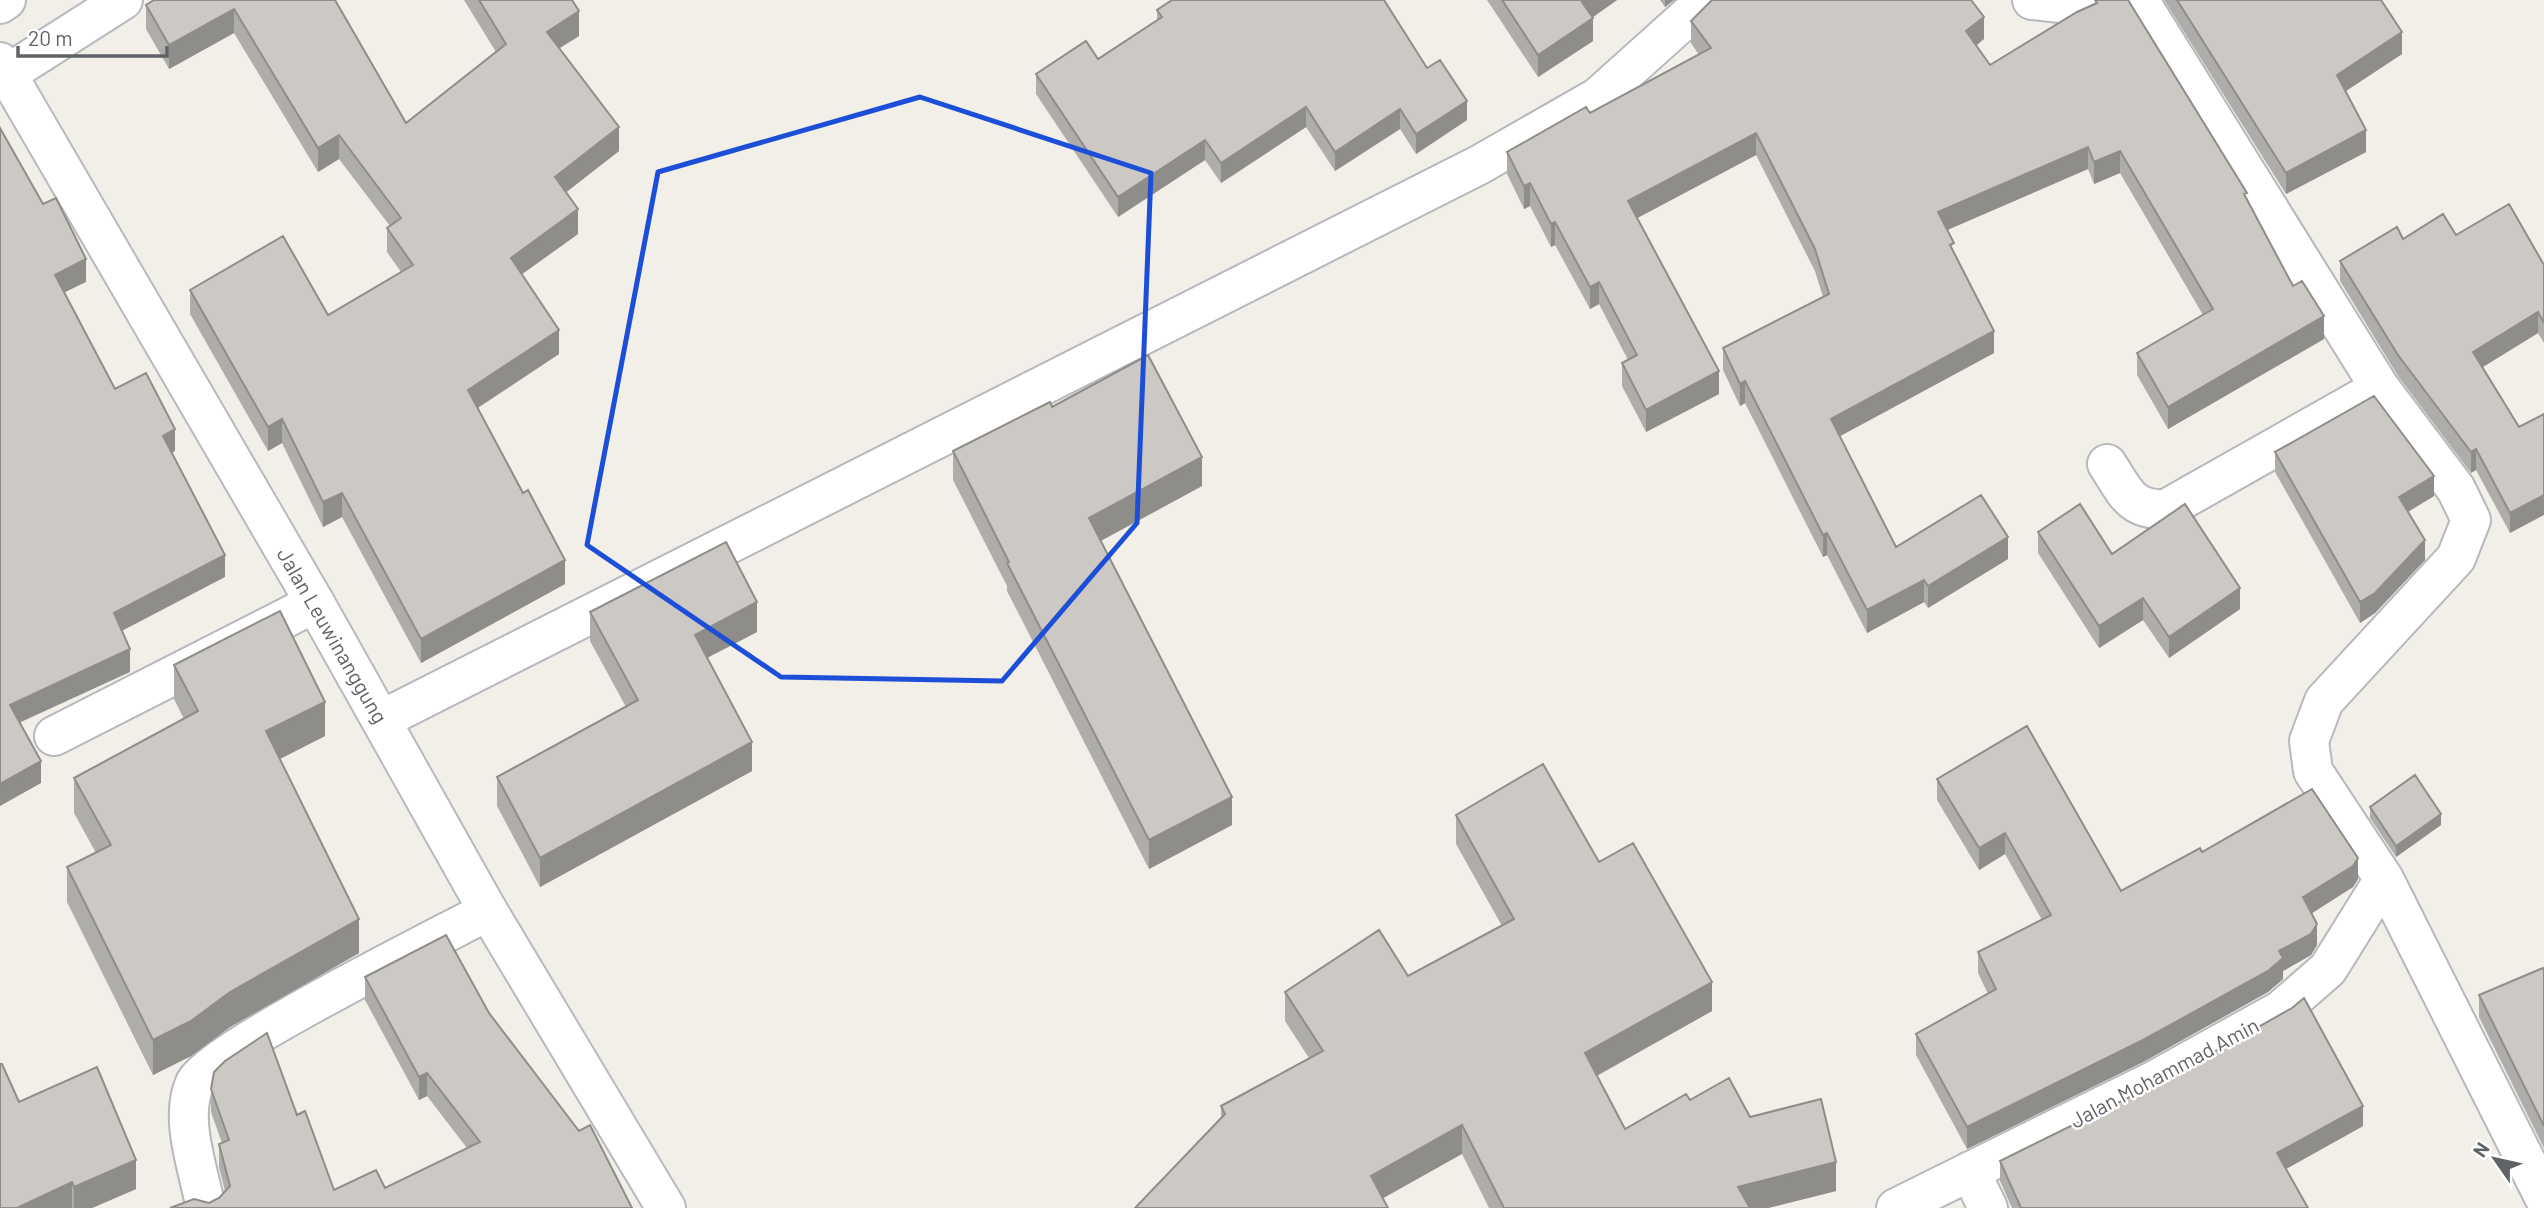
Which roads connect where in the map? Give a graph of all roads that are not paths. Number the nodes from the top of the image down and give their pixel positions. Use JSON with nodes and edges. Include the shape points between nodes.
{"nodes":[{"id":1,"x":6,"y":0,"type":"edge"},
{"id":2,"x":123,"y":0,"type":"edge"},
{"id":3,"x":2032,"y":0,"type":"edge"},
{"id":4,"x":2086,"y":0,"type":"edge"},
{"id":5,"x":2139,"y":0,"type":"edge"},
{"id":6,"x":0,"y":4,"type":"edge"},
{"id":7,"x":1686,"y":7,"type":"edge"},
{"id":8,"x":2,"y":69,"type":"edge"},
{"id":9,"x":2380,"y":388,"type":"junction"},
{"id":10,"x":2107,"y":464,"type":"dead end"},
{"id":11,"x":314,"y":603,"type":"junction"},
{"id":12,"x":381,"y":720,"type":"junction"},
{"id":13,"x":54,"y":736,"type":"dead end"},
{"id":14,"x":2384,"y":879,"type":"junction"},
{"id":15,"x":488,"y":911,"type":"junction"},
{"id":16,"x":1970,"y":1171,"type":"junction"},
{"id":17,"x":2544,"y":1197,"type":"edge"},
{"id":18,"x":202,"y":1207,"type":"edge"},
{"id":19,"x":666,"y":1208,"type":"edge"},
{"id":20,"x":1896,"y":1208,"type":"edge"},
{"id":21,"x":1988,"y":1208,"type":"edge"}],
"edges":[{"from":1,"to":6,"type":"street"},
{"from":2,"to":8,"type":"street"},
{"from":3,"to":4,"type":"street","via":[[2069,4]]},
{"from":5,"to":9,"type":"street"},
{"from":7,"to":12,"type":"street","via":[[1598,97],[1479,165]]},
{"from":8,"to":11,"type":"street","name":"Jalan Leuwinanggung"},
{"from":9,"to":10,"type":"street","via":[[2166,509],[2145,510],[2130,499]]},
{"from":9,"to":14,"type":"street","via":[[2456,489],[2471,520],[2456,558],[2324,701],[2309,741],[2314,771]]},
{"from":11,"to":12,"type":"street","name":"Jalan Leuwinanggung"},
{"from":11,"to":13,"type":"street"},
{"from":12,"to":15,"type":"street","name":"Jalan Leuwinanggung"},
{"from":14,"to":16,"type":"street","name":"Jalan Mohammad Amin","via":[[2328,969],[2281,1010],[2153,1081]]},
{"from":14,"to":17,"type":"street"},
{"from":15,"to":18,"type":"street","via":[[211,1065],[196,1081],[190,1099]]},
{"from":15,"to":19,"type":"street","name":"Jalan Leuwinanggung"},
{"from":16,"to":20,"type":"street","name":"Jalan Mohammad Amin"},
{"from":16,"to":21,"type":"street"}]}
